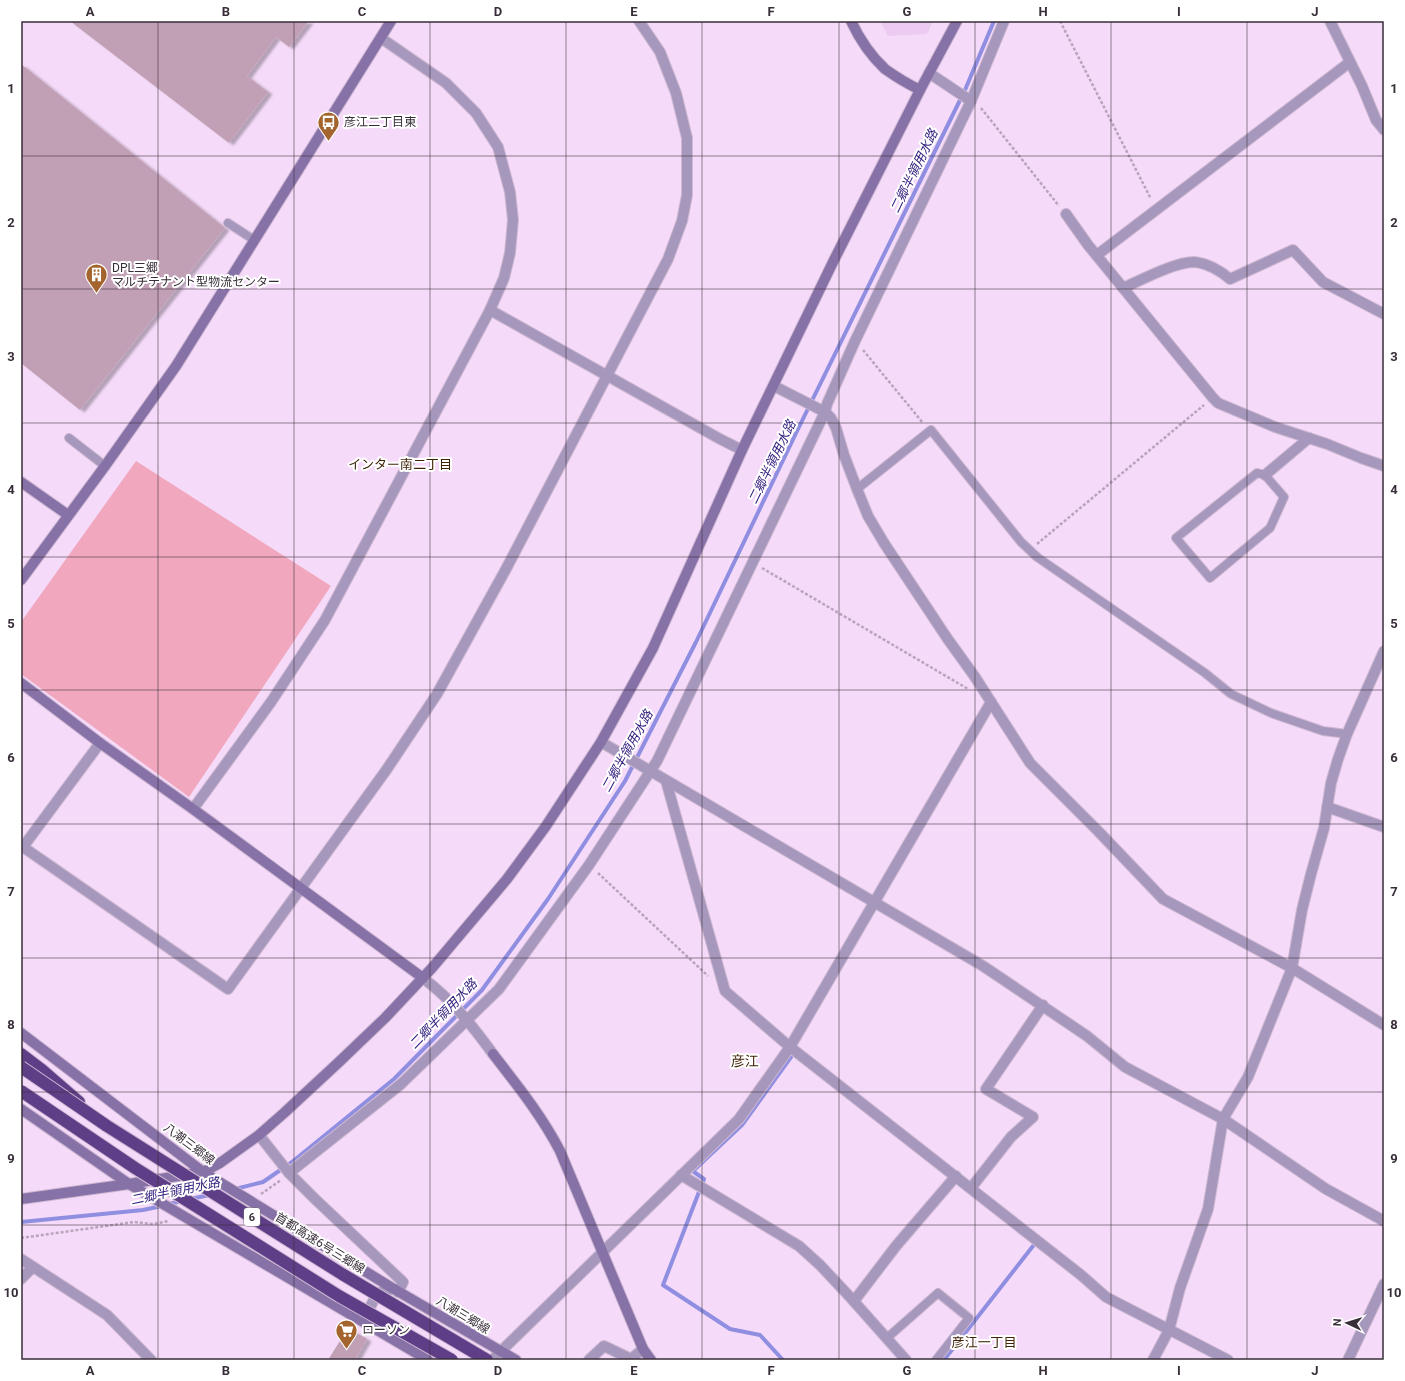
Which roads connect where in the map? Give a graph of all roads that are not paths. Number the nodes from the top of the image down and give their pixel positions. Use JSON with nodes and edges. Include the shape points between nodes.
{"nodes":[{"id":1,"x":391,"y":21,"type":"edge"},
{"id":2,"x":639,"y":21,"type":"edge"},
{"id":3,"x":851,"y":21,"type":"edge"},
{"id":4,"x":957,"y":21,"type":"edge"},
{"id":5,"x":1004,"y":21,"type":"edge"},
{"id":6,"x":1330,"y":21,"type":"edge"},
{"id":7,"x":381,"y":38,"type":"junction"},
{"id":8,"x":1350,"y":62,"type":"junction"},
{"id":9,"x":929,"y":73,"type":"junction"},
{"id":10,"x":920,"y":90,"type":"junction"},
{"id":11,"x":971,"y":101,"type":"junction"},
{"id":12,"x":1384,"y":130,"type":"edge"},
{"id":13,"x":1066,"y":214,"type":"road end"},
{"id":14,"x":228,"y":223,"type":"dead end"},
{"id":15,"x":254,"y":240,"type":"junction"},
{"id":16,"x":1097,"y":255,"type":"junction"},
{"id":17,"x":1123,"y":288,"type":"junction"},
{"id":18,"x":490,"y":310,"type":"junction"},
{"id":19,"x":1384,"y":314,"type":"edge"},
{"id":20,"x":606,"y":375,"type":"junction"},
{"id":21,"x":774,"y":386,"type":"junction"},
{"id":22,"x":825,"y":412,"type":"junction"},
{"id":23,"x":69,"y":438,"type":"dead end"},
{"id":24,"x":1309,"y":438,"type":"junction"},
{"id":25,"x":742,"y":450,"type":"junction"},
{"id":26,"x":105,"y":466,"type":"junction"},
{"id":27,"x":1384,"y":466,"type":"edge"},
{"id":28,"x":1265,"y":475,"type":"junction"},
{"id":29,"x":21,"y":482,"type":"edge"},
{"id":30,"x":857,"y":489,"type":"junction"},
{"id":31,"x":68,"y":515,"type":"junction"},
{"id":32,"x":21,"y":580,"type":"edge"},
{"id":33,"x":1384,"y":651,"type":"edge"},
{"id":34,"x":21,"y":683,"type":"edge"},
{"id":35,"x":991,"y":702,"type":"junction"},
{"id":36,"x":1346,"y":734,"type":"junction"},
{"id":37,"x":601,"y":742,"type":"junction"},
{"id":38,"x":100,"y":743,"type":"junction"},
{"id":39,"x":651,"y":772,"type":"junction"},
{"id":40,"x":666,"y":781,"type":"junction"},
{"id":41,"x":1328,"y":807,"type":"junction"},
{"id":42,"x":193,"y":809,"type":"junction"},
{"id":43,"x":1384,"y":827,"type":"edge"},
{"id":44,"x":301,"y":888,"type":"junction"},
{"id":45,"x":874,"y":902,"type":"junction"},
{"id":46,"x":1292,"y":968,"type":"junction"},
{"id":47,"x":423,"y":978,"type":"junction"},
{"id":48,"x":1043,"y":1005,"type":"junction"},
{"id":49,"x":468,"y":1019,"type":"junction"},
{"id":50,"x":1384,"y":1025,"type":"edge"},
{"id":51,"x":21,"y":1033,"type":"edge"},
{"id":52,"x":790,"y":1047,"type":"junction"},
{"id":53,"x":21,"y":1054,"type":"edge"},
{"id":54,"x":21,"y":1067,"type":"edge"},
{"id":55,"x":21,"y":1091,"type":"edge"},
{"id":56,"x":21,"y":1109,"type":"edge"},
{"id":57,"x":1223,"y":1119,"type":"junction"},
{"id":58,"x":107,"y":1126,"type":"junction"},
{"id":59,"x":259,"y":1135,"type":"junction"},
{"id":60,"x":203,"y":1172,"type":"junction"},
{"id":61,"x":289,"y":1172,"type":"junction"},
{"id":62,"x":681,"y":1175,"type":"junction"},
{"id":63,"x":956,"y":1176,"type":"junction"},
{"id":64,"x":129,"y":1184,"type":"junction"},
{"id":65,"x":971,"y":1188,"type":"junction"},
{"id":66,"x":21,"y":1199,"type":"edge"},
{"id":67,"x":1384,"y":1221,"type":"edge"},
{"id":68,"x":602,"y":1251,"type":"junction"},
{"id":69,"x":21,"y":1259,"type":"edge"},
{"id":70,"x":33,"y":1267,"type":"junction"},
{"id":71,"x":21,"y":1279,"type":"edge"},
{"id":72,"x":1384,"y":1284,"type":"edge"},
{"id":73,"x":396,"y":1290,"type":"junction"},
{"id":74,"x":854,"y":1301,"type":"junction"},
{"id":75,"x":375,"y":1329,"type":"junction"},
{"id":76,"x":1169,"y":1330,"type":"junction"},
{"id":77,"x":887,"y":1338,"type":"junction"},
{"id":78,"x":643,"y":1348,"type":"junction"},
{"id":79,"x":500,"y":1352,"type":"junction"},
{"id":80,"x":151,"y":1360,"type":"edge"},
{"id":81,"x":428,"y":1360,"type":"edge"},
{"id":82,"x":452,"y":1360,"type":"edge"},
{"id":83,"x":487,"y":1360,"type":"edge"},
{"id":84,"x":492,"y":1360,"type":"edge"},
{"id":85,"x":516,"y":1360,"type":"edge"},
{"id":86,"x":589,"y":1360,"type":"edge"},
{"id":87,"x":651,"y":1360,"type":"edge"},
{"id":88,"x":906,"y":1360,"type":"edge"},
{"id":89,"x":936,"y":1360,"type":"edge"},
{"id":90,"x":1153,"y":1360,"type":"edge"},
{"id":91,"x":1228,"y":1360,"type":"edge"},
{"id":92,"x":1348,"y":1360,"type":"edge"}],
"edges":[{"from":1,"to":7,"type":"street"},
{"from":2,"to":20,"type":"street","via":[[660,52],[676,93],[687,138],[687,195],[682,221],[668,259]]},
{"from":3,"to":10,"type":"street","via":[[858,35],[885,68]]},
{"from":4,"to":9,"type":"street"},
{"from":5,"to":11,"type":"street"},
{"from":6,"to":8,"type":"street"},
{"from":7,"to":15,"type":"street"},
{"from":7,"to":18,"type":"street","via":[[446,83],[476,113],[498,148],[510,192],[512,220],[510,253],[504,278]]},
{"from":8,"to":12,"type":"street","via":[[1376,120]]},
{"from":8,"to":16,"type":"street"},
{"from":9,"to":10,"type":"street"},
{"from":9,"to":11,"type":"street"},
{"from":10,"to":21,"type":"street"},
{"from":11,"to":22,"type":"street","via":[[855,341]]},
{"from":13,"to":16,"type":"street"},
{"from":14,"to":15,"type":"lane"},
{"from":15,"to":26,"type":"street","via":[[176,366]]},
{"from":16,"to":17,"type":"street"},
{"from":17,"to":19,"type":"street","via":[[1177,265],[1192,262],[1216,269],[1230,279],[1293,250],[1323,282]]},
{"from":17,"to":24,"type":"street","via":[[1218,403]]},
{"from":18,"to":20,"type":"street"},
{"from":18,"to":42,"type":"street","via":[[325,620],[271,702]]},
{"from":20,"to":25,"type":"street"},
{"from":20,"to":44,"type":"street","via":[[506,570],[437,694],[387,769]]},
{"from":21,"to":22,"type":"street"},
{"from":21,"to":25,"type":"street"},
{"from":22,"to":30,"type":"street","via":[[836,428]]},
{"from":22,"to":39,"type":"street"},
{"from":23,"to":26,"type":"lane"},
{"from":24,"to":27,"type":"street"},
{"from":24,"to":28,"type":"street"},
{"from":25,"to":37,"type":"street","via":[[653,648]]},
{"from":26,"to":31,"type":"street"},
{"from":28,"to":28,"type":"lane","via":[[1284,497],[1270,528],[1210,578],[1176,538],[1257,473]]},
{"from":29,"to":31,"type":"street"},
{"from":30,"to":35,"type":"street","via":[[868,516],[894,560]]},
{"from":30,"to":36,"type":"lane","via":[[931,430],[1029,550],[1205,673],[1231,694],[1271,713],[1315,729]]},
{"from":31,"to":32,"type":"street"},
{"from":33,"to":36,"type":"street"},
{"from":34,"to":38,"type":"street"},
{"from":35,"to":45,"type":"street"},
{"from":35,"to":46,"type":"street","via":[[1030,762],[1163,899]]},
{"from":36,"to":41,"type":"street","via":[[1331,783]]},
{"from":37,"to":39,"type":"street"},
{"from":37,"to":47,"type":"street","via":[[546,826],[507,879]]},
{"from":38,"to":42,"type":"street"},
{"from":38,"to":44,"type":"street","via":[[23,847],[228,989]]},
{"from":39,"to":40,"type":"street"},
{"from":39,"to":49,"type":"street","via":[[589,865],[499,989]]},
{"from":40,"to":45,"type":"street"},
{"from":40,"to":52,"type":"street","via":[[725,991]]},
{"from":41,"to":43,"type":"street"},
{"from":41,"to":46,"type":"street","via":[[1302,910]]},
{"from":42,"to":44,"type":"street"},
{"from":44,"to":47,"type":"street"},
{"from":45,"to":48,"type":"street","via":[[984,966]]},
{"from":45,"to":52,"type":"street"},
{"from":46,"to":50,"type":"street"},
{"from":46,"to":57,"type":"street","via":[[1248,1077]]},
{"from":47,"to":49,"type":"street","via":[[442,992]]},
{"from":47,"to":59,"type":"street","via":[[385,1018]]},
{"from":48,"to":57,"type":"street","via":[[1088,1036],[1125,1067]]},
{"from":48,"to":65,"type":"street","via":[[986,1089],[1033,1116],[1011,1137]]},
{"from":49,"to":61,"type":"street","via":[[401,1084]]},
{"from":49,"to":68,"type":"street","via":[[549,1130]]},
{"from":51,"to":60,"type":"street","name":"八潮三郷線"},
{"from":52,"to":62,"type":"street","via":[[739,1120]]},
{"from":52,"to":63,"type":"street"},
{"from":53,"to":58,"type":"highway","bridge":true},
{"from":54,"to":58,"type":"highway","name":"首都高速6号三郷線","number":"6","bridge":true},
{"from":55,"to":82,"type":"highway","number":"6","bridge":true,"via":[[142,1172],[339,1296]]},
{"from":56,"to":64,"type":"street"},
{"from":57,"to":67,"type":"street","via":[[1326,1189]]},
{"from":57,"to":76,"type":"street","via":[[1208,1209],[1180,1288]]},
{"from":58,"to":83,"type":"highway","name":"首都高速6号三郷線","number":"6","bridge":true,"via":[[342,1274]]},
{"from":59,"to":60,"type":"street"},
{"from":59,"to":61,"type":"street"},
{"from":60,"to":64,"type":"street"},
{"from":60,"to":73,"type":"street","name":"八潮三郷線"},
{"from":61,"to":73,"type":"street","via":[[403,1282]]},
{"from":62,"to":68,"type":"street"},
{"from":62,"to":74,"type":"street","via":[[800,1246]]},
{"from":63,"to":65,"type":"street"},
{"from":63,"to":74,"type":"street","via":[[896,1246]]},
{"from":64,"to":66,"type":"street"},
{"from":64,"to":75,"type":"street"},
{"from":65,"to":76,"type":"street","via":[[1106,1297]]},
{"from":68,"to":78,"type":"street"},
{"from":68,"to":79,"type":"street"},
{"from":69,"to":70,"type":"street"},
{"from":70,"to":71,"type":"street"},
{"from":70,"to":80,"type":"street","via":[[107,1315]]},
{"from":72,"to":92,"type":"street"},
{"from":73,"to":75,"type":"street","via":[[386,1289],[378,1292],[367,1313]]},
{"from":73,"to":79,"type":"street","name":"八潮三郷線"},
{"from":74,"to":77,"type":"street"},
{"from":75,"to":81,"type":"street"},
{"from":76,"to":90,"type":"street"},
{"from":76,"to":91,"type":"street"},
{"from":77,"to":88,"type":"street"},
{"from":77,"to":89,"type":"lane","via":[[938,1293],[969,1318]]},
{"from":78,"to":86,"type":"street","via":[[631,1359],[604,1346]]},
{"from":78,"to":87,"type":"street"},
{"from":79,"to":84,"type":"street"},
{"from":79,"to":85,"type":"street","name":"八潮三郷線"}]}
